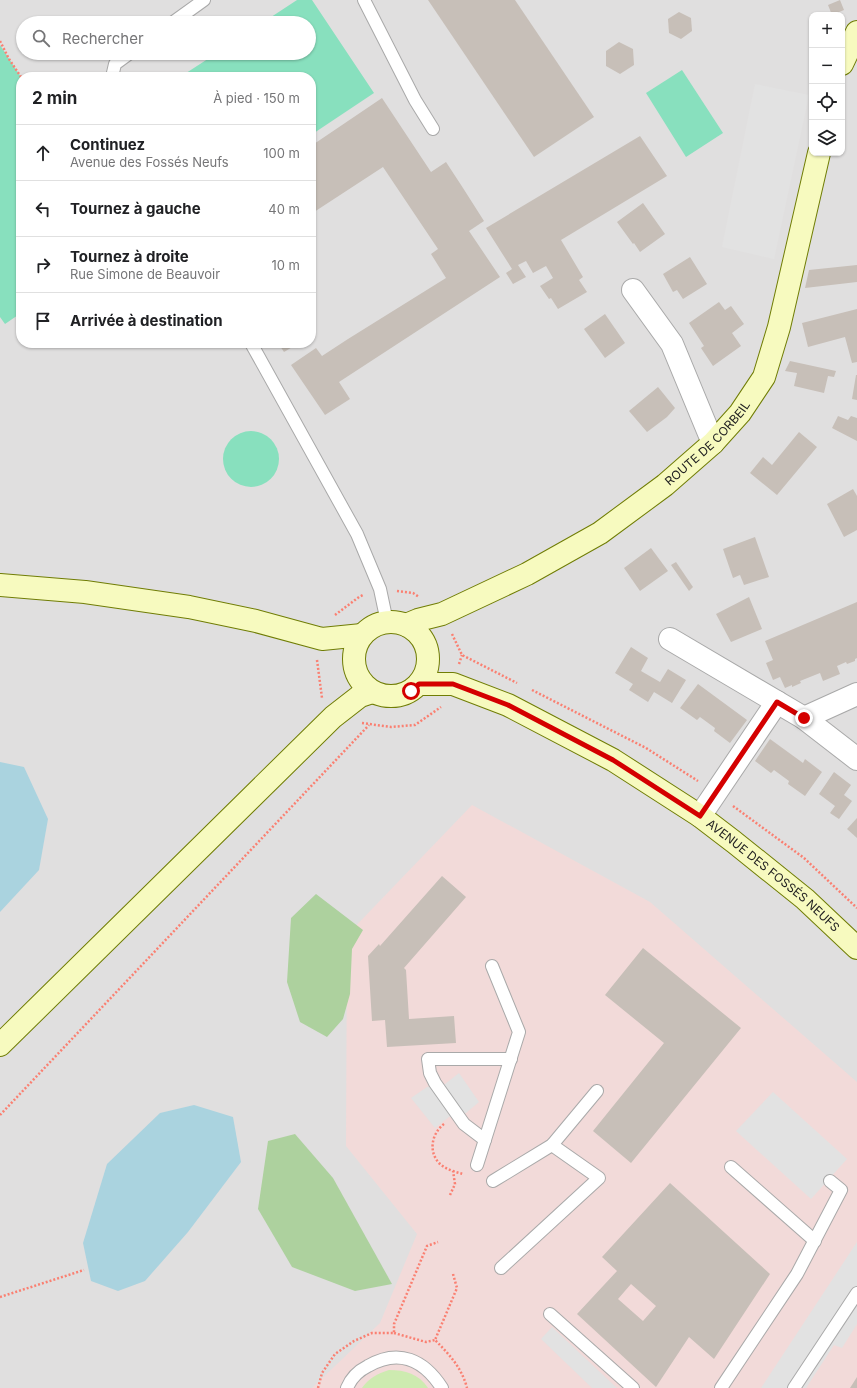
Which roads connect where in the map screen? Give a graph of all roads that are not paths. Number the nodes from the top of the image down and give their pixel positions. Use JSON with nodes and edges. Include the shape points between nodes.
{"nodes":[{"id":1,"x":204,"y":0,"type":"edge"},
{"id":2,"x":364,"y":0,"type":"edge"},
{"id":3,"x":182,"y":16,"type":"edge"},
{"id":4,"x":857,"y":32,"type":"edge"},
{"id":5,"x":845,"y":58,"type":"edge"},
{"id":6,"x":120,"y":60,"type":"edge"},
{"id":7,"x":113,"y":72,"type":"edge"},
{"id":8,"x":433,"y":129,"type":"dead end"},
{"id":9,"x":818,"y":156,"type":"edge"},
{"id":10,"x":633,"y":290,"type":"dead end"},
{"id":11,"x":254,"y":348,"type":"edge"},
{"id":12,"x":714,"y":443,"type":"junction"},
{"id":13,"x":0,"y":585,"type":"edge"},
{"id":14,"x":442,"y":614,"type":"junction"},
{"id":15,"x":396,"y":624,"type":"junction"},
{"id":16,"x":362,"y":635,"type":"junction"},
{"id":17,"x":322,"y":639,"type":"junction"},
{"id":18,"x":670,"y":639,"type":"dead end"},
{"id":19,"x":426,"y":650,"type":"junction"},
{"id":20,"x":354,"y":665,"type":"junction"},
{"id":21,"x":419,"y":684,"type":"junction"},
{"id":22,"x":453,"y":684,"type":"junction"},
{"id":23,"x":372,"y":692,"type":"junction"},
{"id":24,"x":857,"y":694,"type":"edge"},
{"id":25,"x":777,"y":702,"type":"junction"},
{"id":26,"x":804,"y":718,"type":"junction"},
{"id":27,"x":857,"y":759,"type":"edge"},
{"id":28,"x":700,"y":816,"type":"junction"},
{"id":29,"x":857,"y":948,"type":"edge"},
{"id":30,"x":492,"y":966,"type":"dead end"},
{"id":31,"x":0,"y":1045,"type":"edge"},
{"id":32,"x":511,"y":1059,"type":"junction"},
{"id":33,"x":597,"y":1091,"type":"dead end"},
{"id":34,"x":485,"y":1140,"type":"junction"},
{"id":35,"x":552,"y":1145,"type":"junction"},
{"id":36,"x":477,"y":1165,"type":"dead end"},
{"id":37,"x":731,"y":1167,"type":"dead end"},
{"id":38,"x":493,"y":1181,"type":"dead end"},
{"id":39,"x":830,"y":1181,"type":"dead end"},
{"id":40,"x":815,"y":1241,"type":"junction"},
{"id":41,"x":501,"y":1268,"type":"dead end"},
{"id":42,"x":857,"y":1293,"type":"edge"},
{"id":43,"x":550,"y":1314,"type":"dead end"},
{"id":44,"x":347,"y":1388,"type":"edge"},
{"id":45,"x":442,"y":1388,"type":"edge"},
{"id":46,"x":633,"y":1388,"type":"edge"},
{"id":47,"x":721,"y":1388,"type":"edge"},
{"id":48,"x":794,"y":1388,"type":"edge"}],
"edges":[{"from":1,"to":3,"type":"lane"},
{"from":2,"to":8,"type":"lane","via":[[415,100]]},
{"from":4,"to":5,"type":"street"},
{"from":6,"to":7,"type":"lane","via":[[115,64]]},
{"from":9,"to":12,"type":"street","name":"ROUTE DE CORBEIL","via":[[780,327],[764,377],[740,413]]},
{"from":10,"to":12,"type":"street","via":[[672,344]]},
{"from":11,"to":15,"type":"lane","via":[[358,534]]},
{"from":12,"to":14,"type":"street","name":"ROUTE DE CORBEIL","via":[[665,485],[600,533],[526,574]]},
{"from":13,"to":17,"type":"street","via":[[85,592],[189,607],[256,621]]},
{"from":14,"to":15,"type":"street","name":"ROUTE DE CORBEIL"},
{"from":14,"to":19,"type":"street"},
{"from":15,"to":16,"type":"street","via":[[378,624]]},
{"from":15,"to":19,"type":"street","via":[[416,632]]},
{"from":16,"to":17,"type":"street"},
{"from":16,"to":20,"type":"street","via":[[356,644]]},
{"from":17,"to":20,"type":"street"},
{"from":18,"to":25,"type":"street"},
{"from":19,"to":21,"type":"street","via":[[427,668]]},
{"from":19,"to":22,"type":"street","name":"AVENUE DES FOSSÉS NEUFS"},
{"from":20,"to":23,"type":"street","via":[[363,685]]},
{"from":21,"to":22,"type":"street","name":"AVENUE DES FOSSÉS NEUFS"},
{"from":21,"to":23,"type":"street","via":[[402,695],[387,696]]},
{"from":22,"to":28,"type":"street","name":"AVENUE DES FOSSÉS NEUFS","via":[[508,705],[606,756]]},
{"from":23,"to":31,"type":"street","via":[[360,696],[333,716]]},
{"from":24,"to":26,"type":"street"},
{"from":25,"to":26,"type":"street"},
{"from":25,"to":28,"type":"street"},
{"from":26,"to":27,"type":"street"},
{"from":28,"to":29,"type":"street","name":"AVENUE DES FOSSÉS NEUFS","via":[[805,899]]},
{"from":30,"to":32,"type":"lane","via":[[519,1032]]},
{"from":32,"to":34,"type":"lane"},
{"from":32,"to":34,"type":"lane","via":[[428,1059],[430,1073],[458,1116]]},
{"from":33,"to":35,"type":"lane"},
{"from":34,"to":36,"type":"lane"},
{"from":35,"to":38,"type":"lane"},
{"from":35,"to":41,"type":"lane","via":[[599,1178]]},
{"from":37,"to":40,"type":"lane"},
{"from":39,"to":40,"type":"lane","via":[[841,1190]]},
{"from":40,"to":47,"type":"lane","via":[[797,1274]]},
{"from":42,"to":48,"type":"lane"},
{"from":43,"to":46,"type":"lane"},
{"from":44,"to":45,"type":"lane","via":[[359,1371],[379,1360],[396,1357],[420,1364],[433,1374]]}]}
